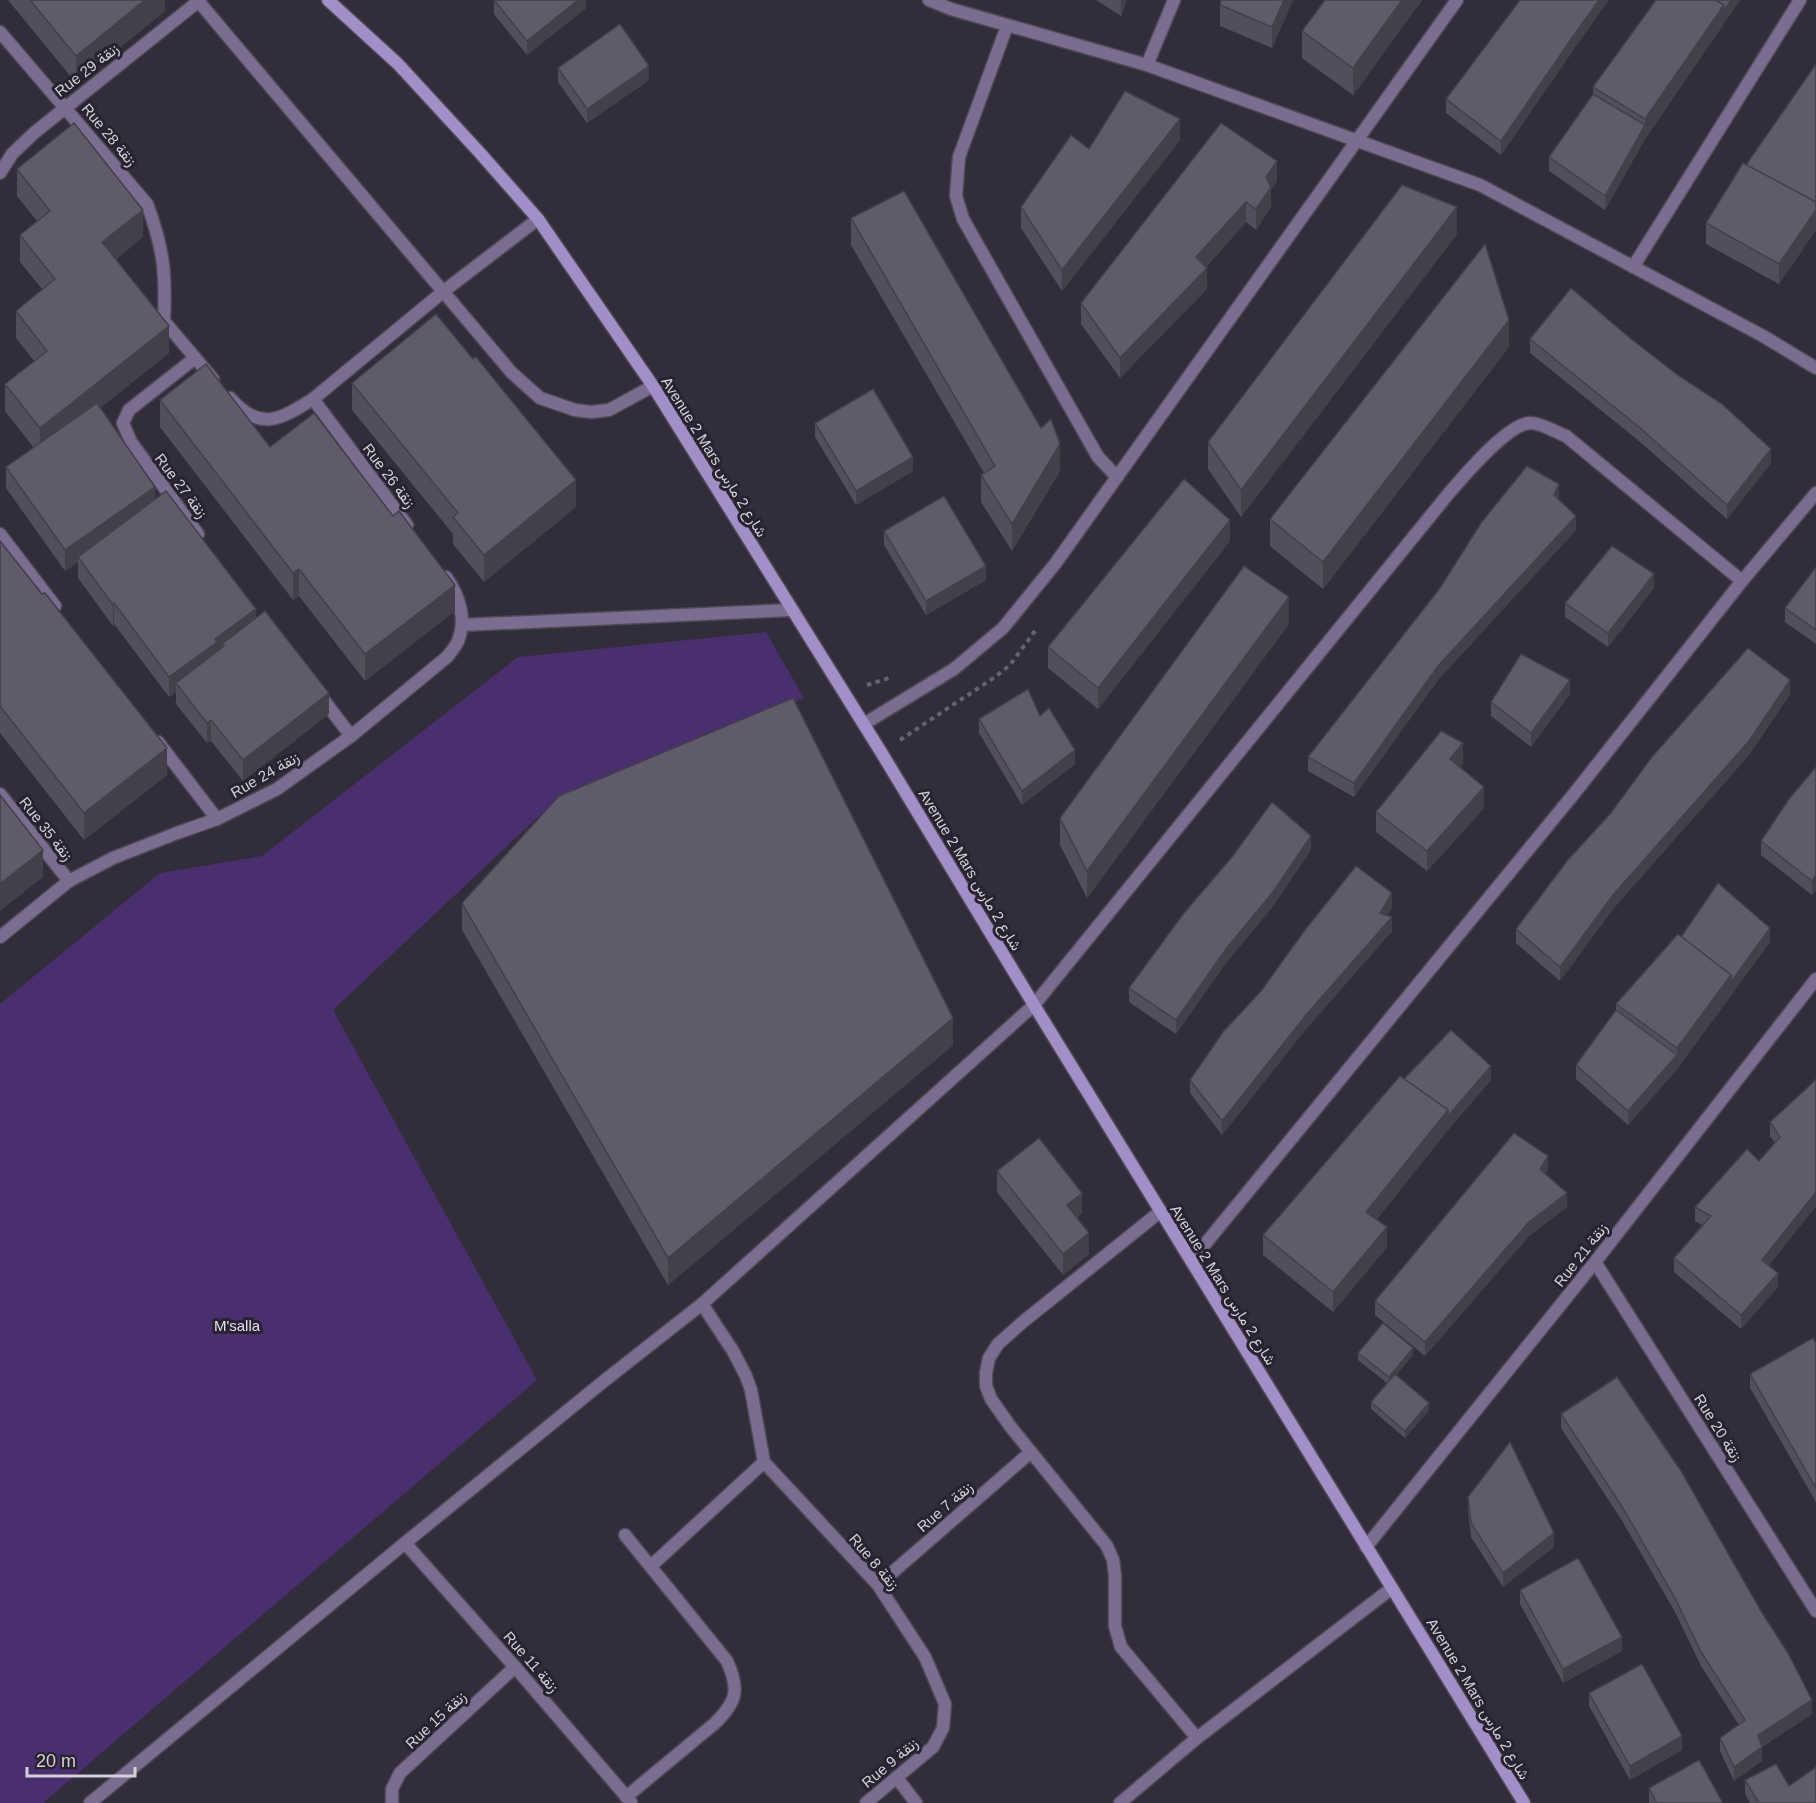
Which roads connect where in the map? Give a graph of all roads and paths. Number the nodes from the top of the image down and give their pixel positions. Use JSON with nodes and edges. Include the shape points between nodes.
{"nodes":[{"id":1,"x":328,"y":0,"type":"edge"},
{"id":2,"x":929,"y":0,"type":"edge"},
{"id":3,"x":1174,"y":0,"type":"edge"},
{"id":4,"x":1456,"y":0,"type":"edge"},
{"id":5,"x":1800,"y":0,"type":"edge"},
{"id":6,"x":200,"y":1,"type":"edge"},
{"id":7,"x":1007,"y":26,"type":"junction"},
{"id":8,"x":0,"y":32,"type":"edge"},
{"id":9,"x":1147,"y":65,"type":"junction"},
{"id":10,"x":65,"y":106,"type":"junction"},
{"id":11,"x":1357,"y":141,"type":"junction"},
{"id":12,"x":0,"y":173,"type":"edge"},
{"id":13,"x":538,"y":219,"type":"junction"},
{"id":14,"x":1633,"y":267,"type":"junction"},
{"id":15,"x":444,"y":291,"type":"junction"},
{"id":16,"x":195,"y":358,"type":"junction"},
{"id":17,"x":1816,"y":368,"type":"edge"},
{"id":18,"x":653,"y":386,"type":"junction"},
{"id":19,"x":313,"y":399,"type":"junction"},
{"id":20,"x":1118,"y":477,"type":"junction"},
{"id":21,"x":1816,"y":493,"type":"edge"},
{"id":22,"x":413,"y":533,"type":"edge"},
{"id":23,"x":0,"y":534,"type":"edge"},
{"id":24,"x":204,"y":542,"type":"edge"},
{"id":25,"x":442,"y":571,"type":"edge"},
{"id":26,"x":1742,"y":581,"type":"junction"},
{"id":27,"x":792,"y":610,"type":"junction"},
{"id":28,"x":65,"y":620,"type":"edge"},
{"id":29,"x":462,"y":625,"type":"junction"},
{"id":30,"x":309,"y":680,"type":"edge"},
{"id":31,"x":864,"y":724,"type":"junction"},
{"id":32,"x":152,"y":734,"type":"edge"},
{"id":33,"x":351,"y":736,"type":"junction"},
{"id":34,"x":0,"y":794,"type":"edge"},
{"id":35,"x":217,"y":819,"type":"junction"},
{"id":36,"x":69,"y":881,"type":"junction"},
{"id":37,"x":0,"y":937,"type":"edge"},
{"id":38,"x":1816,"y":979,"type":"edge"},
{"id":39,"x":1034,"y":1005,"type":"junction"},
{"id":40,"x":1161,"y":1211,"type":"junction"},
{"id":41,"x":1192,"y":1260,"type":"junction"},
{"id":42,"x":1595,"y":1262,"type":"junction"},
{"id":43,"x":702,"y":1304,"type":"junction"},
{"id":44,"x":1031,"y":1452,"type":"junction"},
{"id":45,"x":764,"y":1462,"type":"junction"},
{"id":46,"x":625,"y":1535,"type":"dead end"},
{"id":47,"x":405,"y":1543,"type":"junction"},
{"id":48,"x":1366,"y":1546,"type":"junction"},
{"id":49,"x":651,"y":1566,"type":"junction"},
{"id":50,"x":878,"y":1585,"type":"junction"},
{"id":51,"x":1392,"y":1588,"type":"junction"},
{"id":52,"x":1816,"y":1611,"type":"edge"},
{"id":53,"x":515,"y":1667,"type":"junction"},
{"id":54,"x":1197,"y":1738,"type":"junction"},
{"id":55,"x":933,"y":1747,"type":"joint"},
{"id":56,"x":897,"y":1778,"type":"junction"},
{"id":57,"x":629,"y":1800,"type":"edge"},
{"id":58,"x":90,"y":1803,"type":"edge"},
{"id":59,"x":392,"y":1803,"type":"edge"},
{"id":60,"x":866,"y":1803,"type":"edge"},
{"id":61,"x":916,"y":1803,"type":"edge"},
{"id":62,"x":1120,"y":1803,"type":"edge"},
{"id":63,"x":1524,"y":1803,"type":"edge"}],
"edges":[{"from":1,"to":13,"type":"main road","name":"Avenue 2 Mars شارع 2 مارس","via":[[398,64]]},
{"from":2,"to":7,"type":"street"},
{"from":3,"to":9,"type":"street"},
{"from":4,"to":11,"type":"street"},
{"from":5,"to":14,"type":"street"},
{"from":6,"to":10,"type":"street","name":"Rue 29 زنقة"},
{"from":6,"to":15,"type":"street"},
{"from":7,"to":9,"type":"street"},
{"from":7,"to":20,"type":"street","via":[[959,157],[956,196],[963,219],[1098,457]]},
{"from":8,"to":10,"type":"street","name":"Rue 28 زنقة"},
{"from":9,"to":11,"type":"street"},
{"from":10,"to":12,"type":"street","name":"Rue 29 زنقة","via":[[12,154]]},
{"from":10,"to":16,"type":"street","name":"Rue 28 زنقة","via":[[147,204],[164,263],[164,321]]},
{"from":11,"to":14,"type":"street","via":[[1480,185]]},
{"from":11,"to":20,"type":"street"},
{"from":13,"to":15,"type":"street","name":"Rue 28 زنقة"},
{"from":13,"to":18,"type":"main road","name":"Avenue 2 Mars شارع 2 مارس"},
{"from":14,"to":17,"type":"street"},
{"from":15,"to":18,"type":"street","via":[[511,372],[540,398],[591,412],[609,410]]},
{"from":15,"to":19,"type":"street","name":"Rue 28 زنقة"},
{"from":16,"to":19,"type":"street","name":"Rue 28 زنقة","via":[[238,407],[252,417],[264,421]]},
{"from":16,"to":24,"type":"street","name":"Rue 27 زنقة","via":[[129,410],[123,423],[130,442]]},
{"from":18,"to":27,"type":"main road","name":"Avenue 2 Mars شارع 2 مارس"},
{"from":19,"to":22,"type":"street","name":"Rue 26 زنقة"},
{"from":20,"to":31,"type":"street","via":[[1003,628],[954,669]]},
{"from":21,"to":26,"type":"street"},
{"from":23,"to":28,"type":"street"},
{"from":25,"to":29,"type":"street","via":[[456,591]]},
{"from":26,"to":39,"type":"street","via":[[1566,436],[1540,425],[1529,423],[1520,427],[1486,451],[1449,493]]},
{"from":26,"to":41,"type":"street","via":[[1573,795]]},
{"from":27,"to":29,"type":"street"},
{"from":27,"to":31,"type":"main road","name":"Avenue 2 Mars شارع 2 مارس"},
{"from":29,"to":33,"type":"street","name":"Rue 24 زنقة","via":[[458,641],[447,657]]},
{"from":30,"to":33,"type":"street"},
{"from":31,"to":39,"type":"main road","name":"Avenue 2 Mars شارع 2 مارس"},
{"from":32,"to":35,"type":"street"},
{"from":33,"to":35,"type":"street","name":"Rue 24 زنقة","via":[[277,789]]},
{"from":34,"to":36,"type":"street","name":"Rue 35 زنقة"},
{"from":35,"to":36,"type":"street","name":"Rue 24 زنقة","via":[[113,858]]},
{"from":36,"to":37,"type":"street","name":"Rue 24 زنقة"},
{"from":38,"to":42,"type":"street","name":"Rue 21 زنقة"},
{"from":39,"to":40,"type":"main road","name":"Avenue 2 Mars شارع 2 مارس"},
{"from":39,"to":43,"type":"street"},
{"from":40,"to":41,"type":"main road","name":"Avenue 2 Mars شارع 2 مارس"},
{"from":40,"to":44,"type":"street","via":[[1024,1321],[998,1344],[989,1358],[986,1386],[991,1399]]},
{"from":41,"to":48,"type":"main road","name":"Avenue 2 Mars شارع 2 مارس"},
{"from":42,"to":48,"type":"street","name":"Rue 21 زنقة"},
{"from":42,"to":52,"type":"street","name":"Rue 20 زنقة"},
{"from":43,"to":45,"type":"street","via":[[746,1376]]},
{"from":43,"to":47,"type":"street"},
{"from":44,"to":50,"type":"street","name":"Rue 7 زنقة"},
{"from":44,"to":54,"type":"street","via":[[1107,1546],[1113,1560],[1115,1626],[1121,1647]]},
{"from":45,"to":49,"type":"street"},
{"from":45,"to":50,"type":"street","name":"Rue 8 زنقة"},
{"from":46,"to":49,"type":"street"},
{"from":47,"to":53,"type":"street","name":"Rue 11 زنقة"},
{"from":47,"to":58,"type":"street"},
{"from":48,"to":51,"type":"main road","name":"Avenue 2 Mars شارع 2 مارس"},
{"from":49,"to":57,"type":"street","via":[[727,1661],[736,1695],[728,1712]]},
{"from":50,"to":55,"type":"street","name":"Rue 8 زنقة","via":[[925,1657],[945,1704],[943,1728]]},
{"from":51,"to":54,"type":"street"},
{"from":51,"to":63,"type":"main road","name":"Avenue 2 Mars شارع 2 مارس"},
{"from":53,"to":57,"type":"street","name":"Rue 11 زنقة"},
{"from":53,"to":59,"type":"street","name":"Rue 15 زنقة","via":[[400,1773],[392,1789]]},
{"from":54,"to":62,"type":"street"},
{"from":55,"to":56,"type":"street","name":"Rue 9 زنقة"},
{"from":56,"to":60,"type":"street","name":"Rue 9 زنقة"},
{"from":56,"to":61,"type":"street"}]}
